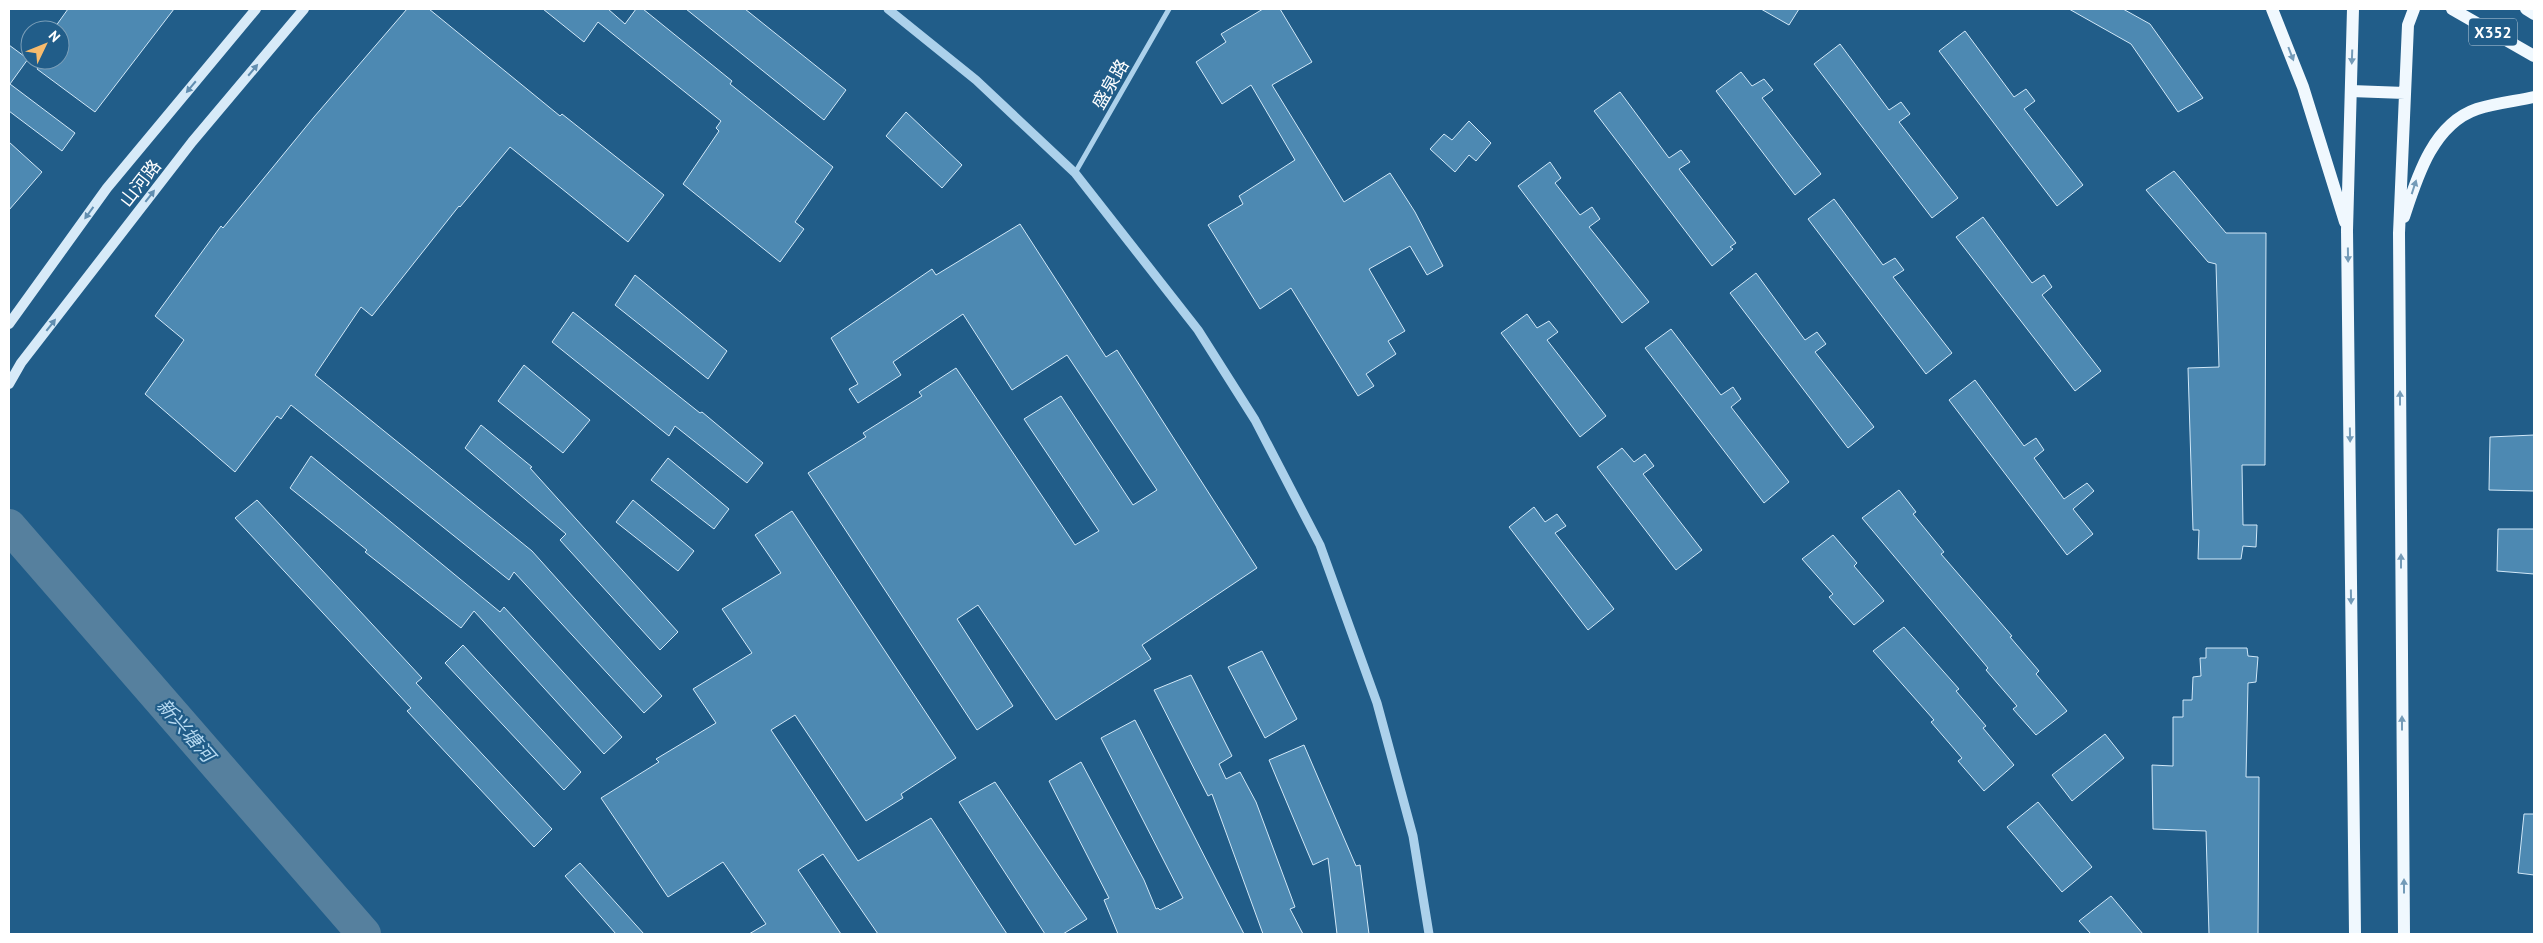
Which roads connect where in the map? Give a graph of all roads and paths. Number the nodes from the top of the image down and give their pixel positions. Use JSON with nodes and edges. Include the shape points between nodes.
{"nodes":[{"id":1,"x":256,"y":9,"type":"edge"},
{"id":2,"x":304,"y":9,"type":"edge"},
{"id":3,"x":888,"y":9,"type":"edge"},
{"id":4,"x":1169,"y":9,"type":"edge"},
{"id":5,"x":2272,"y":9,"type":"edge"},
{"id":6,"x":2353,"y":9,"type":"edge"},
{"id":7,"x":2414,"y":9,"type":"edge"},
{"id":8,"x":2452,"y":9,"type":"edge"},
{"id":9,"x":2526,"y":9,"type":"edge"},
{"id":10,"x":2534,"y":14,"type":"edge"},
{"id":11,"x":2534,"y":56,"type":"edge"},
{"id":12,"x":2351,"y":91,"type":"junction"},
{"id":13,"x":2405,"y":93,"type":"junction"},
{"id":14,"x":2534,"y":97,"type":"edge"},
{"id":15,"x":1075,"y":173,"type":"junction"},
{"id":16,"x":2348,"y":230,"type":"junction"},
{"id":17,"x":2399,"y":234,"type":"junction"},
{"id":18,"x":9,"y":324,"type":"edge"},
{"id":19,"x":9,"y":384,"type":"edge"},
{"id":20,"x":1429,"y":934,"type":"edge"},
{"id":21,"x":2355,"y":934,"type":"edge"},
{"id":22,"x":2404,"y":934,"type":"edge"}],
"edges":[{"from":1,"to":18,"type":"main road","name":"山河路","one_way":true,"via":[[107,188]]},
{"from":19,"to":2,"type":"main road","name":"山河路","one_way":true,"via":[[21,363],[192,142]]},
{"from":3,"to":15,"type":"street","via":[[976,80]]},
{"from":4,"to":15,"type":"street","name":"盛泉路"},
{"from":5,"to":16,"type":"main road","one_way":true,"via":[[2303,87]]},
{"from":6,"to":12,"type":"main road","one_way":true},
{"from":7,"to":13,"type":"main road","via":[[2408,25]]},
{"from":8,"to":11,"type":"main road","number":"X352"},
{"from":9,"to":10,"type":"main road","number":"X352"},
{"from":12,"to":13,"type":"main road"},
{"from":12,"to":16,"type":"main road"},
{"from":13,"to":17,"type":"main road"},
{"from":17,"to":14,"type":"main road","one_way":true,"via":[[2420,168],[2449,126],[2476,109]]},
{"from":15,"to":20,"type":"street","via":[[1198,330],[1255,420],[1320,545],[1377,703],[1413,836]]},
{"from":16,"to":21,"type":"main road","one_way":true},
{"from":22,"to":17,"type":"main road","one_way":true}]}
